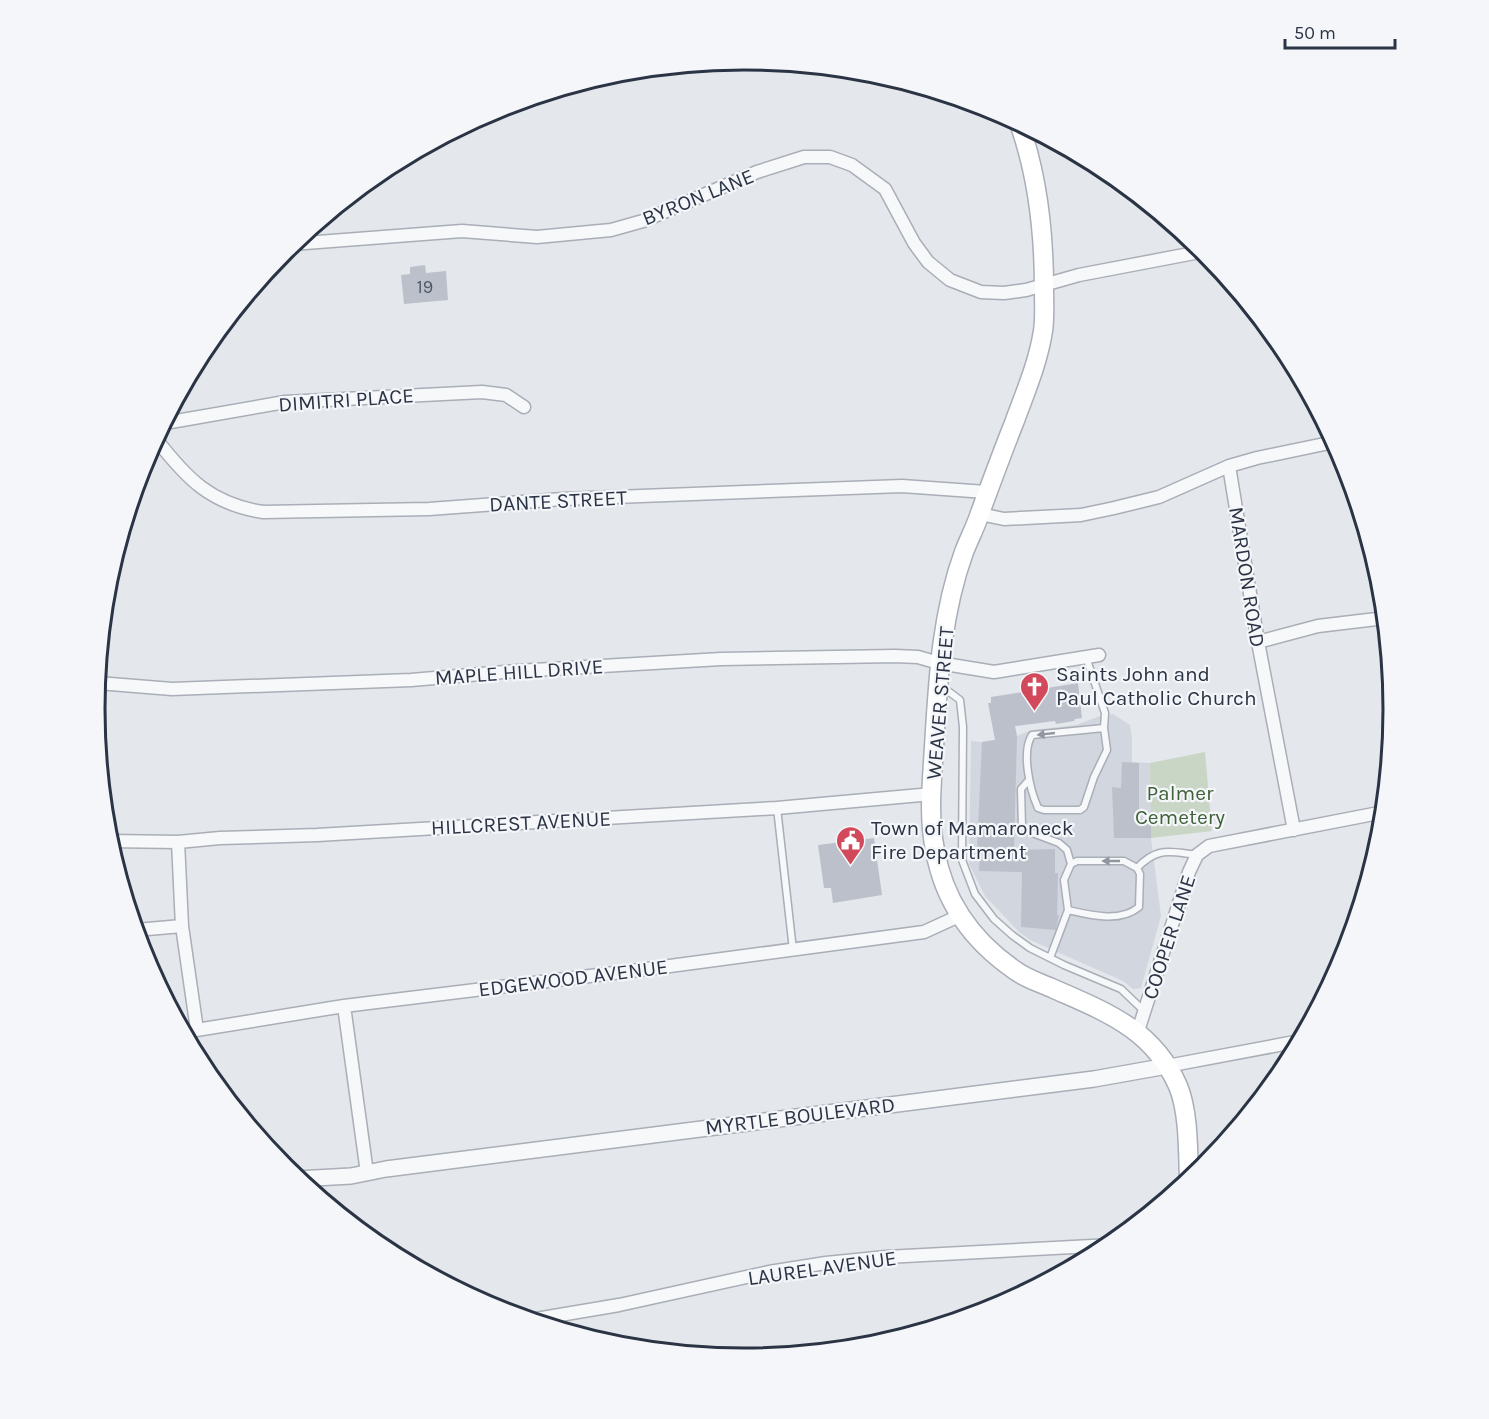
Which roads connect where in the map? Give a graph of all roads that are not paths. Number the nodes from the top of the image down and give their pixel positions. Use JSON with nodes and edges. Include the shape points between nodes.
{"nodes":[{"id":1,"x":1022,"y":134,"type":"edge"},
{"id":2,"x":309,"y":243,"type":"edge"},
{"id":3,"x":1191,"y":253,"type":"edge"},
{"id":4,"x":1044,"y":285,"type":"junction"},
{"id":5,"x":524,"y":407,"type":"dead end"},
{"id":6,"x":174,"y":421,"type":"edge"},
{"id":7,"x":1326,"y":444,"type":"edge"},
{"id":8,"x":162,"y":447,"type":"edge"},
{"id":9,"x":1229,"y":466,"type":"junction"},
{"id":10,"x":986,"y":492,"type":"junction"},
{"id":11,"x":980,"y":514,"type":"junction"},
{"id":12,"x":1377,"y":619,"type":"edge"},
{"id":13,"x":1258,"y":642,"type":"junction"},
{"id":14,"x":1092,"y":656,"type":"joint"},
{"id":15,"x":939,"y":663,"type":"junction"},
{"id":16,"x":106,"y":684,"type":"edge"},
{"id":17,"x":938,"y":688,"type":"junction"},
{"id":18,"x":1104,"y":728,"type":"junction"},
{"id":19,"x":1029,"y":780,"type":"junction"},
{"id":20,"x":932,"y":794,"type":"junction"},
{"id":21,"x":777,"y":808,"type":"junction"},
{"id":22,"x":1374,"y":814,"type":"edge"},
{"id":23,"x":1294,"y":830,"type":"junction"},
{"id":24,"x":120,"y":841,"type":"edge"},
{"id":25,"x":178,"y":842,"type":"junction"},
{"id":26,"x":1197,"y":855,"type":"junction"},
{"id":27,"x":1071,"y":864,"type":"junction"},
{"id":28,"x":1137,"y":868,"type":"junction"},
{"id":29,"x":1068,"y":910,"type":"junction"},
{"id":30,"x":959,"y":916,"type":"junction"},
{"id":31,"x":182,"y":926,"type":"junction"},
{"id":32,"x":144,"y":929,"type":"edge"},
{"id":33,"x":793,"y":950,"type":"junction"},
{"id":34,"x":1050,"y":958,"type":"junction"},
{"id":35,"x":344,"y":1006,"type":"junction"},
{"id":36,"x":1144,"y":1011,"type":"junction"},
{"id":37,"x":190,"y":1027,"type":"edge"},
{"id":38,"x":192,"y":1031,"type":"edge"},
{"id":39,"x":1138,"y":1031,"type":"junction"},
{"id":40,"x":1289,"y":1043,"type":"edge"},
{"id":41,"x":1167,"y":1066,"type":"junction"},
{"id":42,"x":1188,"y":1168,"type":"edge"},
{"id":43,"x":367,"y":1173,"type":"junction"},
{"id":44,"x":311,"y":1178,"type":"edge"},
{"id":45,"x":1092,"y":1246,"type":"edge"},
{"id":46,"x":546,"y":1317,"type":"edge"}],
"edges":[{"from":1,"to":4,"type":"main road","name":"WEAVER STREET","via":[[1034,173]]},
{"from":2,"to":4,"type":"street","name":"BYRON LANE","via":[[462,231],[537,237],[611,230],[643,221],[758,172],[804,157],[830,157],[852,165],[885,189],[914,243],[928,262],[950,280],[981,292]]},
{"from":3,"to":4,"type":"street","name":"BYRON LANE","via":[[1079,274]]},
{"from":4,"to":10,"type":"main road","name":"WEAVER STREET","via":[[1043,330],[1032,377]]},
{"from":5,"to":6,"type":"street","name":"DIMITRI PLACE","via":[[506,395],[482,392],[285,402]]},
{"from":7,"to":9,"type":"street"},
{"from":8,"to":10,"type":"street","name":"DANTE STREET","via":[[200,486],[223,502],[263,512],[429,509],[563,499],[902,486]]},
{"from":9,"to":11,"type":"street","via":[[1159,497],[1081,515],[1004,519]]},
{"from":9,"to":13,"type":"street","name":"MARDON ROAD"},
{"from":10,"to":11,"type":"main road","name":"WEAVER STREET"},
{"from":11,"to":15,"type":"main road","name":"WEAVER STREET","via":[[963,553]]},
{"from":12,"to":13,"type":"street","via":[[1318,626]]},
{"from":13,"to":23,"type":"street","name":"MARDON ROAD"},
{"from":14,"to":15,"type":"street","name":"MAPLE HILL DRIVE","via":[[994,672]]},
{"from":14,"to":18,"type":"lane","via":[[1105,713]]},
{"from":15,"to":16,"type":"street","name":"MAPLE HILL DRIVE","via":[[895,656],[721,659],[411,680],[172,689]]},
{"from":15,"to":17,"type":"main road","name":"WEAVER STREET"},
{"from":17,"to":20,"type":"main road","name":"WEAVER STREET"},
{"from":17,"to":34,"type":"lane","via":[[948,690],[960,700],[962,860],[968,879],[994,919],[1012,936]]},
{"from":18,"to":19,"type":"lane","one_way":true,"via":[[1032,735],[1028,742]]},
{"from":18,"to":19,"type":"lane","via":[[1107,750],[1080,810],[1038,808]]},
{"from":19,"to":27,"type":"lane","via":[[1021,789],[1023,827],[1059,843],[1067,850]]},
{"from":20,"to":21,"type":"street","name":"HILLCREST AVENUE"},
{"from":20,"to":30,"type":"main road","name":"WEAVER STREET","via":[[935,850]]},
{"from":21,"to":25,"type":"street","name":"HILLCREST AVENUE"},
{"from":21,"to":33,"type":"lane"},
{"from":22,"to":23,"type":"street","name":"COOPER LANE"},
{"from":23,"to":26,"type":"street","name":"COOPER LANE","via":[[1209,846]]},
{"from":24,"to":25,"type":"street","name":"HILLCREST AVENUE"},
{"from":25,"to":31,"type":"street"},
{"from":26,"to":28,"type":"lane","via":[[1166,851],[1149,856]]},
{"from":26,"to":36,"type":"street","name":"COOPER LANE"},
{"from":28,"to":27,"type":"lane","one_way":true,"via":[[1124,861]]},
{"from":27,"to":29,"type":"lane","via":[[1064,880]]},
{"from":28,"to":29,"type":"lane","via":[[1139,907],[1130,915],[1094,916]]},
{"from":29,"to":34,"type":"lane"},
{"from":30,"to":33,"type":"street","name":"EDGEWOOD AVENUE","via":[[924,932]]},
{"from":30,"to":39,"type":"main road","name":"WEAVER STREET","via":[[978,939],[1017,972]]},
{"from":31,"to":32,"type":"street"},
{"from":31,"to":37,"type":"street"},
{"from":33,"to":35,"type":"street","name":"EDGEWOOD AVENUE"},
{"from":34,"to":36,"type":"lane","via":[[1121,989]]},
{"from":35,"to":38,"type":"street","name":"EDGEWOOD AVENUE"},
{"from":35,"to":43,"type":"street"},
{"from":36,"to":39,"type":"street","name":"COOPER LANE"},
{"from":39,"to":41,"type":"main road","name":"WEAVER STREET"},
{"from":40,"to":41,"type":"street","name":"MYRTLE BOULEVARD"},
{"from":41,"to":42,"type":"main road","name":"WEAVER STREET","via":[[1179,1088]]},
{"from":41,"to":43,"type":"street","name":"MYRTLE BOULEVARD","via":[[1094,1079]]},
{"from":43,"to":44,"type":"street","name":"MYRTLE BOULEVARD"},
{"from":45,"to":46,"type":"street","name":"LAUREL AVENUE","via":[[825,1263]]}]}
